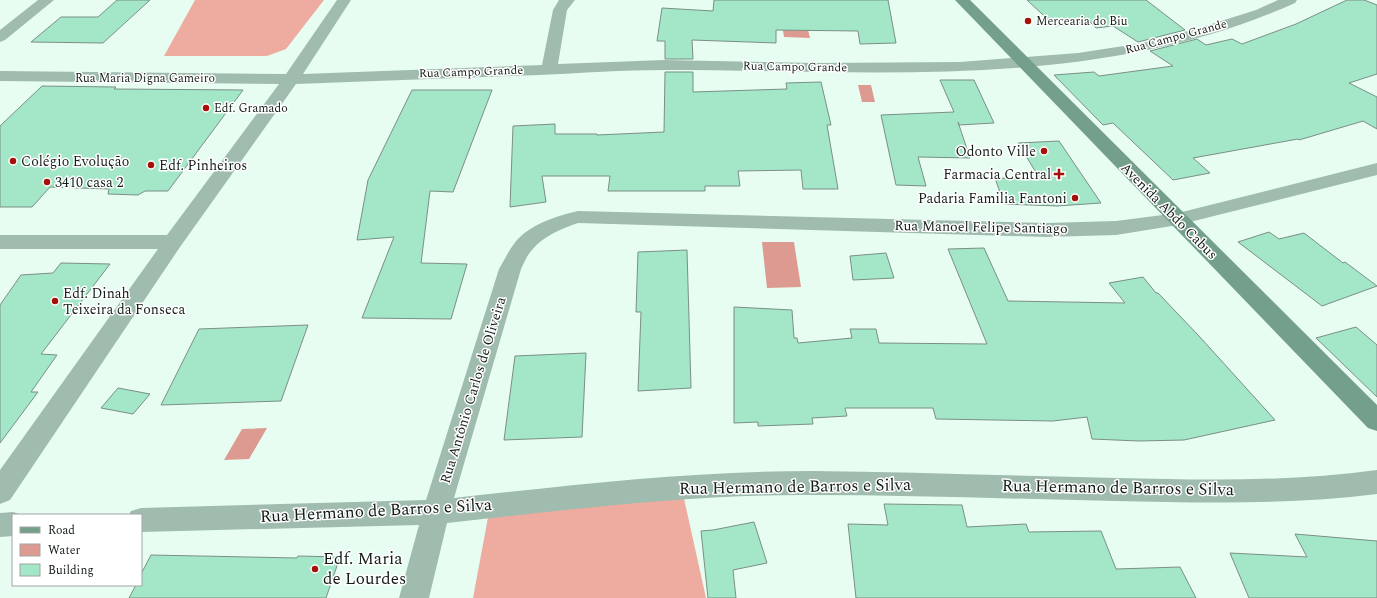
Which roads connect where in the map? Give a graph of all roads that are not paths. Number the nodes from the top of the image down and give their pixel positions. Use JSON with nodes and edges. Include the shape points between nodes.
{"nodes":[{"id":1,"x":46,"y":0,"type":"edge"},
{"id":2,"x":344,"y":0,"type":"edge"},
{"id":3,"x":568,"y":0,"type":"edge"},
{"id":4,"x":962,"y":0,"type":"edge"},
{"id":5,"x":1290,"y":0,"type":"edge"},
{"id":6,"x":0,"y":37,"type":"edge"},
{"id":7,"x":1023,"y":62,"type":"junction"},
{"id":8,"x":549,"y":69,"type":"junction"},
{"id":9,"x":0,"y":76,"type":"edge"},
{"id":10,"x":291,"y":79,"type":"junction"},
{"id":11,"x":1377,"y":169,"type":"edge"},
{"id":12,"x":578,"y":217,"type":"joint"},
{"id":13,"x":1178,"y":219,"type":"junction"},
{"id":14,"x":0,"y":242,"type":"edge"},
{"id":15,"x":173,"y":242,"type":"junction"},
{"id":16,"x":1377,"y":421,"type":"edge"},
{"id":17,"x":1377,"y":482,"type":"edge"},
{"id":18,"x":0,"y":492,"type":"edge"},
{"id":19,"x":436,"y":512,"type":"junction"},
{"id":20,"x":142,"y":520,"type":"edge"},
{"id":21,"x":0,"y":524,"type":"edge"},
{"id":22,"x":12,"y":524,"type":"edge"},
{"id":23,"x":414,"y":598,"type":"edge"}],
"edges":[{"from":1,"to":6,"type":"street"},
{"from":2,"to":10,"type":"street"},
{"from":3,"to":8,"type":"street","via":[[560,10]]},
{"from":4,"to":7,"type":"main road","name":"Avenida Abdo Cabus"},
{"from":5,"to":7,"type":"street","name":"Rua Campo Grande","via":[[1254,15],[1144,47],[1078,58]]},
{"from":7,"to":8,"type":"street","name":"Rua Campo Grande","via":[[960,67],[664,65]]},
{"from":7,"to":13,"type":"main road","name":"Avenida Abdo Cabus"},
{"from":8,"to":10,"type":"street","name":"Rua Campo Grande"},
{"from":9,"to":10,"type":"street","name":"Rua Maria Digna Gameiro"},
{"from":10,"to":15,"type":"street"},
{"from":11,"to":13,"type":"street","name":"Rua Manoel Felipe Santiago"},
{"from":12,"to":13,"type":"street","name":"Rua Manoel Felipe Santiago","via":[[1046,230],[1116,228]]},
{"from":12,"to":19,"type":"street","name":"Rua Antônio Carlos de Oliveira","via":[[558,222],[525,244],[510,269]]},
{"from":13,"to":16,"type":"main road","name":"Avenida Abdo Cabus"},
{"from":14,"to":15,"type":"street"},
{"from":15,"to":18,"type":"street"},
{"from":17,"to":19,"type":"street","name":"Rua Hermano de Barros e Silva","via":[[1332,488],[1179,490],[833,483],[731,484],[631,491]]},
{"from":19,"to":20,"type":"street","name":"Rua Hermano de Barros e Silva"},
{"from":19,"to":23,"type":"street","name":"Rua Antônio Carlos de Oliveira"},
{"from":21,"to":22,"type":"street"}]}
